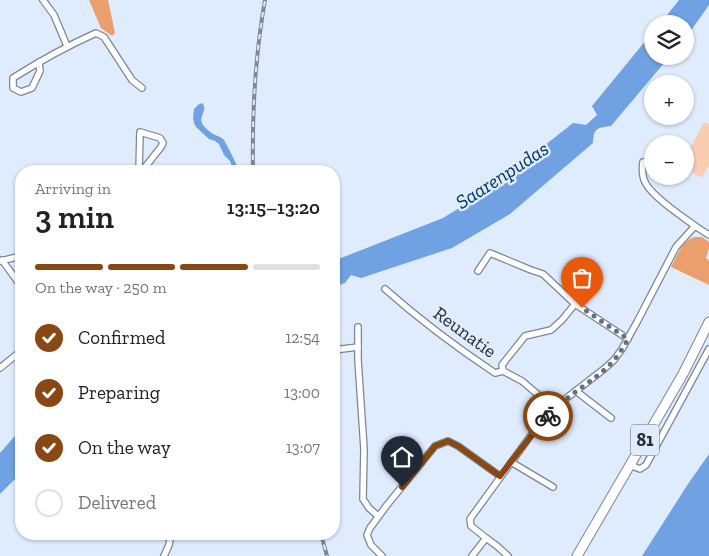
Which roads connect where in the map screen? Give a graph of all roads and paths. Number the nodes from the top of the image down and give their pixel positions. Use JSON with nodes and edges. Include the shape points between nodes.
{"nodes":[{"id":1,"x":43,"y":0,"type":"edge"},
{"id":2,"x":67,"y":46,"type":"junction"},
{"id":3,"x":39,"y":62,"type":"junction"},
{"id":4,"x":142,"y":88,"type":"dead end"},
{"id":5,"x":643,"y":162,"type":"dead end"},
{"id":6,"x":140,"y":165,"type":"edge"},
{"id":7,"x":145,"y":165,"type":"edge"},
{"id":8,"x":695,"y":226,"type":"junction"},
{"id":9,"x":709,"y":236,"type":"edge"},
{"id":10,"x":15,"y":258,"type":"edge"},
{"id":11,"x":1,"y":261,"type":"edge"},
{"id":12,"x":478,"y":271,"type":"dead end"},
{"id":13,"x":15,"y":278,"type":"edge"},
{"id":14,"x":384,"y":289,"type":"dead end"},
{"id":15,"x":575,"y":304,"type":"junction"},
{"id":16,"x":709,"y":322,"type":"edge"},
{"id":17,"x":358,"y":327,"type":"dead end"},
{"id":18,"x":628,"y":339,"type":"junction"},
{"id":19,"x":358,"y":347,"type":"junction"},
{"id":20,"x":340,"y":349,"type":"edge"},
{"id":21,"x":709,"y":350,"type":"edge"},
{"id":22,"x":15,"y":356,"type":"edge"},
{"id":23,"x":0,"y":368,"type":"edge"},
{"id":24,"x":504,"y":371,"type":"junction"},
{"id":25,"x":576,"y":391,"type":"junction"},
{"id":26,"x":555,"y":407,"type":"junction"},
{"id":27,"x":610,"y":418,"type":"dead end"},
{"id":28,"x":511,"y":462,"type":"junction"},
{"id":29,"x":630,"y":465,"type":"junction"},
{"id":30,"x":500,"y":476,"type":"junction"},
{"id":31,"x":553,"y":486,"type":"dead end"},
{"id":32,"x":378,"y":516,"type":"junction"},
{"id":33,"x":486,"y":538,"type":"junction"},
{"id":34,"x":170,"y":540,"type":"edge"},
{"id":35,"x":164,"y":556,"type":"edge"},
{"id":36,"x":382,"y":556,"type":"edge"},
{"id":37,"x":472,"y":556,"type":"edge"},
{"id":38,"x":508,"y":556,"type":"edge"},
{"id":39,"x":576,"y":556,"type":"edge"}],
"edges":[{"from":1,"to":2,"type":"street","via":[[54,15]]},
{"from":2,"to":3,"type":"street"},
{"from":2,"to":4,"type":"street","via":[[96,33],[104,37],[132,80]]},
{"from":3,"to":3,"type":"street","via":[[40,71],[32,88],[21,92],[13,88],[13,78]]},
{"from":5,"to":8,"type":"street","via":[[645,183]]},
{"from":6,"to":7,"type":"street","via":[[140,132],[163,142]]},
{"from":8,"to":9,"type":"street"},
{"from":8,"to":18,"type":"street","via":[[676,247]]},
{"from":10,"to":11,"type":"street"},
{"from":11,"to":13,"type":"street"},
{"from":12,"to":15,"type":"street","via":[[490,253],[543,274]]},
{"from":14,"to":24,"type":"street","name":"Reunatie","via":[[455,346],[495,373]]},
{"from":15,"to":18,"type":"street"},
{"from":15,"to":24,"type":"street","via":[[550,330],[526,336],[502,365]]},
{"from":16,"to":29,"type":"main road","number":"81"},
{"from":17,"to":19,"type":"street"},
{"from":18,"to":25,"type":"street","via":[[614,360]]},
{"from":19,"to":20,"type":"street"},
{"from":19,"to":32,"type":"street","via":[[364,449],[363,499]]},
{"from":21,"to":29,"type":"street","via":[[646,465],[640,469]]},
{"from":22,"to":23,"type":"street"},
{"from":24,"to":26,"type":"street","name":"Reunatie"},
{"from":25,"to":26,"type":"street"},
{"from":25,"to":27,"type":"street"},
{"from":26,"to":28,"type":"street"},
{"from":28,"to":30,"type":"street"},
{"from":28,"to":31,"type":"street"},
{"from":29,"to":39,"type":"main road","number":"81"},
{"from":30,"to":32,"type":"street","via":[[448,441],[435,446]]},
{"from":30,"to":33,"type":"street","via":[[470,519],[471,526]]},
{"from":32,"to":36,"type":"street","via":[[368,535],[370,545]]},
{"from":33,"to":37,"type":"street"},
{"from":33,"to":38,"type":"street"},
{"from":34,"to":35,"type":"street"}]}
